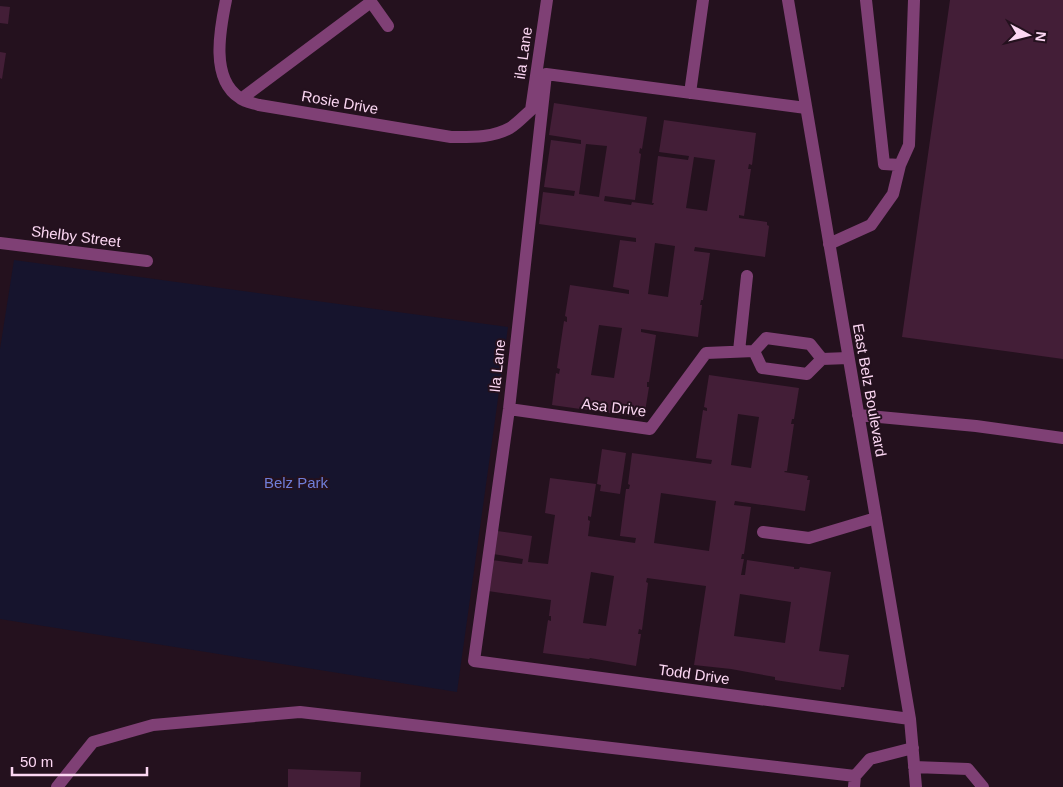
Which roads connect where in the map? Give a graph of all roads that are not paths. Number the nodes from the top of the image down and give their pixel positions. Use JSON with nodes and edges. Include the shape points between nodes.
{"nodes":[{"id":1,"x":226,"y":0,"type":"edge"},
{"id":2,"x":547,"y":0,"type":"edge"},
{"id":3,"x":704,"y":0,"type":"edge"},
{"id":4,"x":788,"y":0,"type":"edge"},
{"id":5,"x":866,"y":0,"type":"edge"},
{"id":6,"x":914,"y":0,"type":"edge"},
{"id":7,"x":388,"y":26,"type":"dead end"},
{"id":8,"x":690,"y":93,"type":"junction"},
{"id":9,"x":241,"y":99,"type":"junction"},
{"id":10,"x":806,"y":108,"type":"junction"},
{"id":11,"x":531,"y":110,"type":"joint"},
{"id":12,"x":900,"y":165,"type":"junction"},
{"id":13,"x":0,"y":243,"type":"edge"},
{"id":14,"x":829,"y":244,"type":"junction"},
{"id":15,"x":148,"y":261,"type":"dead end"},
{"id":16,"x":747,"y":276,"type":"dead end"},
{"id":17,"x":739,"y":351,"type":"junction"},
{"id":18,"x":754,"y":351,"type":"junction"},
{"id":19,"x":848,"y":358,"type":"junction"},
{"id":20,"x":822,"y":359,"type":"junction"},
{"id":21,"x":508,"y":409,"type":"junction"},
{"id":22,"x":858,"y":415,"type":"junction"},
{"id":23,"x":1063,"y":438,"type":"edge"},
{"id":24,"x":876,"y":518,"type":"junction"},
{"id":25,"x":763,"y":532,"type":"dead end"},
{"id":26,"x":474,"y":661,"type":"joint"},
{"id":27,"x":910,"y":719,"type":"junction"},
{"id":28,"x":913,"y":748,"type":"junction"},
{"id":29,"x":914,"y":766,"type":"junction"},
{"id":30,"x":855,"y":782,"type":"edge"},
{"id":31,"x":57,"y":787,"type":"edge"},
{"id":32,"x":916,"y":787,"type":"edge"},
{"id":33,"x":983,"y":787,"type":"edge"}],
"edges":[{"from":1,"to":9,"type":"street","via":[[220,66],[230,89]]},
{"from":2,"to":11,"type":"street","name":"ila Lane"},
{"from":3,"to":8,"type":"street"},
{"from":4,"to":10,"type":"street","name":"East Belz Boulevard"},
{"from":5,"to":12,"type":"street","via":[[884,164]]},
{"from":6,"to":12,"type":"street","via":[[909,145]]},
{"from":7,"to":9,"type":"street","via":[[371,2]]},
{"from":8,"to":10,"type":"street"},
{"from":8,"to":21,"type":"street","name":"Ila Lane","via":[[546,74]]},
{"from":9,"to":11,"type":"street","name":"Rosie Drive","via":[[451,137],[495,135],[511,127]]},
{"from":10,"to":14,"type":"street","name":"East Belz Boulevard"},
{"from":12,"to":14,"type":"street","via":[[893,194],[871,225]]},
{"from":13,"to":15,"type":"street","name":"Shelby Street"},
{"from":14,"to":19,"type":"street","name":"East Belz Boulevard"},
{"from":16,"to":17,"type":"street"},
{"from":17,"to":18,"type":"street","name":"Asa Drive"},
{"from":17,"to":21,"type":"street","name":"Asa Drive","via":[[706,353],[650,429]]},
{"from":18,"to":20,"type":"street","via":[[766,338],[810,344]]},
{"from":18,"to":20,"type":"street","via":[[762,368],[807,374]]},
{"from":19,"to":20,"type":"street"},
{"from":19,"to":22,"type":"street","name":"East Belz Boulevard"},
{"from":21,"to":26,"type":"street","name":"Ila Lane"},
{"from":22,"to":23,"type":"street"},
{"from":22,"to":24,"type":"street","name":"East Belz Boulevard"},
{"from":24,"to":25,"type":"street","via":[[809,538]]},
{"from":24,"to":27,"type":"street","name":"East Belz Boulevard"},
{"from":26,"to":27,"type":"street","name":"Todd Drive"},
{"from":27,"to":28,"type":"street","name":"East Belz Boulevard"},
{"from":28,"to":29,"type":"street","name":"East Belz Boulevard"},
{"from":28,"to":30,"type":"street","via":[[870,759]]},
{"from":29,"to":32,"type":"street","name":"East Belz Boulevard"},
{"from":29,"to":33,"type":"street","via":[[968,769]]},
{"from":30,"to":31,"type":"street","via":[[300,712],[153,725],[94,742]]}]}
